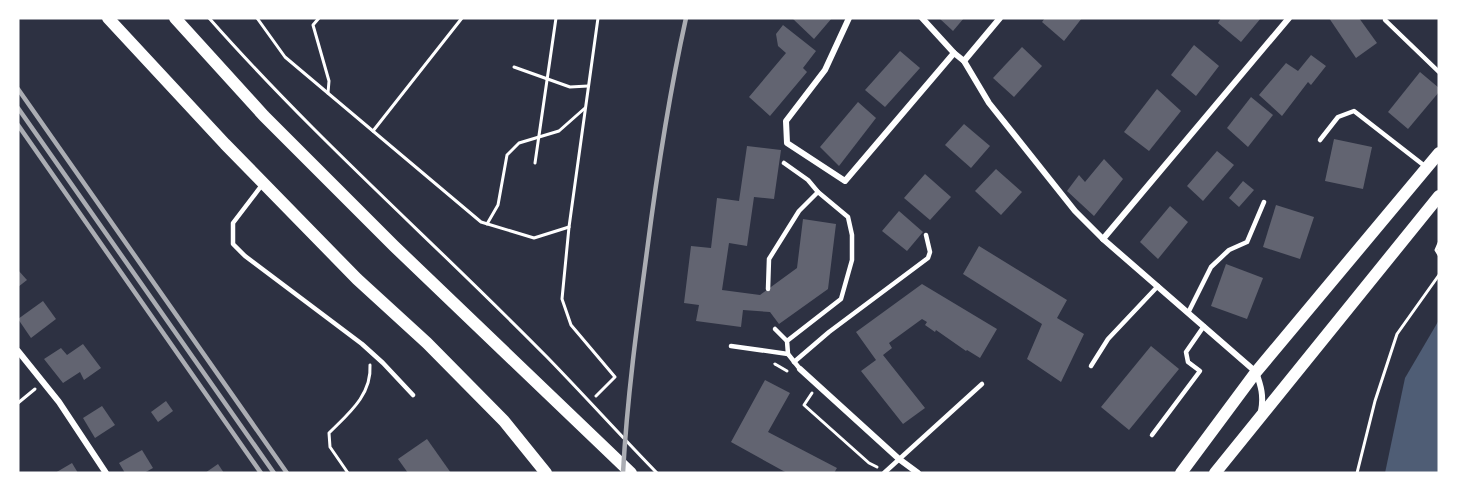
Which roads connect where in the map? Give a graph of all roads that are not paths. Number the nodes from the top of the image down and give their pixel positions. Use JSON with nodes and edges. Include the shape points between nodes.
{"nodes":[{"id":1,"x":108,"y":18,"type":"edge"},
{"id":2,"x":175,"y":18,"type":"edge"},
{"id":3,"x":849,"y":18,"type":"edge"},
{"id":4,"x":922,"y":18,"type":"edge"},
{"id":5,"x":1000,"y":18,"type":"edge"},
{"id":6,"x":1288,"y":18,"type":"edge"},
{"id":7,"x":1385,"y":20,"type":"dead end"},
{"id":8,"x":954,"y":53,"type":"junction"},
{"id":9,"x":964,"y":61,"type":"junction"},
{"id":10,"x":1439,"y":72,"type":"edge"},
{"id":11,"x":1320,"y":140,"type":"dead end"},
{"id":12,"x":1439,"y":153,"type":"edge"},
{"id":13,"x":784,"y":163,"type":"dead end"},
{"id":14,"x":1427,"y":168,"type":"junction"},
{"id":15,"x":264,"y":183,"type":"junction"},
{"id":16,"x":818,"y":192,"type":"junction"},
{"id":17,"x":1439,"y":196,"type":"edge"},
{"id":18,"x":1264,"y":202,"type":"dead end"},
{"id":19,"x":926,"y":235,"type":"dead end"},
{"id":20,"x":1103,"y":238,"type":"junction"},
{"id":21,"x":1158,"y":286,"type":"junction"},
{"id":22,"x":768,"y":289,"type":"dead end"},
{"id":23,"x":1188,"y":313,"type":"junction"},
{"id":24,"x":1204,"y":326,"type":"junction"},
{"id":25,"x":775,"y":329,"type":"dead end"},
{"id":26,"x":787,"y":341,"type":"junction"},
{"id":27,"x":731,"y":346,"type":"dead end"},
{"id":28,"x":18,"y":351,"type":"edge"},
{"id":29,"x":788,"y":354,"type":"junction"},
{"id":30,"x":795,"y":362,"type":"junction"},
{"id":31,"x":1091,"y":366,"type":"dead end"},
{"id":32,"x":800,"y":369,"type":"joint"},
{"id":33,"x":1256,"y":372,"type":"junction"},
{"id":34,"x":982,"y":384,"type":"dead end"},
{"id":35,"x":413,"y":395,"type":"dead end"},
{"id":36,"x":1261,"y":415,"type":"junction"},
{"id":37,"x":1152,"y":435,"type":"dead end"},
{"id":38,"x":899,"y":459,"type":"junction"},
{"id":39,"x":885,"y":472,"type":"edge"},
{"id":40,"x":105,"y":473,"type":"edge"},
{"id":41,"x":546,"y":473,"type":"edge"},
{"id":42,"x":631,"y":473,"type":"edge"},
{"id":43,"x":918,"y":473,"type":"edge"},
{"id":44,"x":1181,"y":473,"type":"edge"},
{"id":45,"x":1215,"y":473,"type":"edge"}],
"edges":[{"from":1,"to":15,"type":"main road"},
{"from":2,"to":42,"type":"main road","via":[[264,116],[394,246]]},
{"from":3,"to":8,"type":"street","via":[[825,70],[786,121],[787,143],[845,181]]},
{"from":4,"to":8,"type":"street"},
{"from":5,"to":9,"type":"street"},
{"from":6,"to":20,"type":"street"},
{"from":7,"to":10,"type":"lane"},
{"from":8,"to":9,"type":"street"},
{"from":9,"to":20,"type":"street","via":[[989,103],[1075,211]]},
{"from":11,"to":14,"type":"lane","via":[[1338,117],[1353,111]]},
{"from":12,"to":14,"type":"main road"},
{"from":13,"to":16,"type":"lane"},
{"from":14,"to":33,"type":"main road"},
{"from":15,"to":35,"type":"lane","via":[[233,223],[233,244],[362,344]]},
{"from":15,"to":41,"type":"main road","via":[[504,421]]},
{"from":16,"to":22,"type":"lane","via":[[799,211],[769,259]]},
{"from":16,"to":26,"type":"lane","via":[[848,217],[852,260],[841,299]]},
{"from":17,"to":36,"type":"main road"},
{"from":18,"to":23,"type":"lane","via":[[1247,242],[1229,250],[1212,267]]},
{"from":19,"to":30,"type":"lane","via":[[928,258]]},
{"from":20,"to":21,"type":"street"},
{"from":21,"to":23,"type":"street"},
{"from":21,"to":31,"type":"lane","via":[[1108,339]]},
{"from":23,"to":24,"type":"street"},
{"from":24,"to":33,"type":"street"},
{"from":24,"to":37,"type":"lane","via":[[1186,352],[1188,362],[1200,371]]},
{"from":25,"to":26,"type":"lane"},
{"from":26,"to":29,"type":"lane"},
{"from":27,"to":29,"type":"lane"},
{"from":28,"to":40,"type":"street","via":[[76,426]]},
{"from":29,"to":30,"type":"lane"},
{"from":30,"to":32,"type":"lane"},
{"from":32,"to":38,"type":"street"},
{"from":33,"to":36,"type":"street","via":[[1262,386]]},
{"from":33,"to":44,"type":"main road"},
{"from":34,"to":38,"type":"lane"},
{"from":36,"to":45,"type":"main road"},
{"from":38,"to":39,"type":"lane"},
{"from":38,"to":43,"type":"street"}]}
